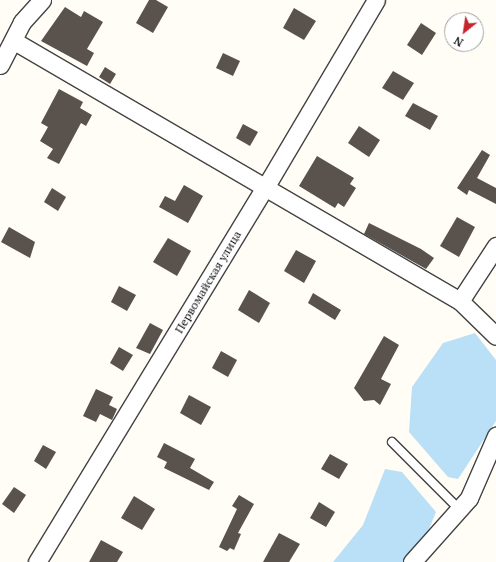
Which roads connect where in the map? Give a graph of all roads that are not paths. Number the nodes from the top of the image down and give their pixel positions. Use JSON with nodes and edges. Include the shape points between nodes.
{"nodes":[{"id":1,"x":42,"y":0,"type":"edge"},
{"id":2,"x":376,"y":0,"type":"edge"},
{"id":3,"x":14,"y":41,"type":"junction"},
{"id":4,"x":0,"y":65,"type":"edge"},
{"id":5,"x":266,"y":186,"type":"junction"},
{"id":6,"x":496,"y":246,"type":"edge"},
{"id":7,"x":460,"y":301,"type":"junction"},
{"id":8,"x":496,"y":336,"type":"edge"},
{"id":9,"x":496,"y":436,"type":"edge"},
{"id":10,"x":392,"y":442,"type":"dead end"},
{"id":11,"x":460,"y":510,"type":"junction"},
{"id":12,"x":37,"y":562,"type":"edge"},
{"id":13,"x":412,"y":562,"type":"edge"}],
"edges":[{"from":1,"to":3,"type":"street","via":[[22,22]]},
{"from":2,"to":5,"type":"street","name":"Первомайская улица"},
{"from":3,"to":4,"type":"street"},
{"from":3,"to":5,"type":"street"},
{"from":5,"to":7,"type":"street"},
{"from":5,"to":12,"type":"street","name":"Первомайская улица"},
{"from":6,"to":7,"type":"street"},
{"from":7,"to":8,"type":"street"},
{"from":9,"to":11,"type":"street","via":[[469,498]]},
{"from":10,"to":11,"type":"lane"},
{"from":11,"to":13,"type":"street"}]}
